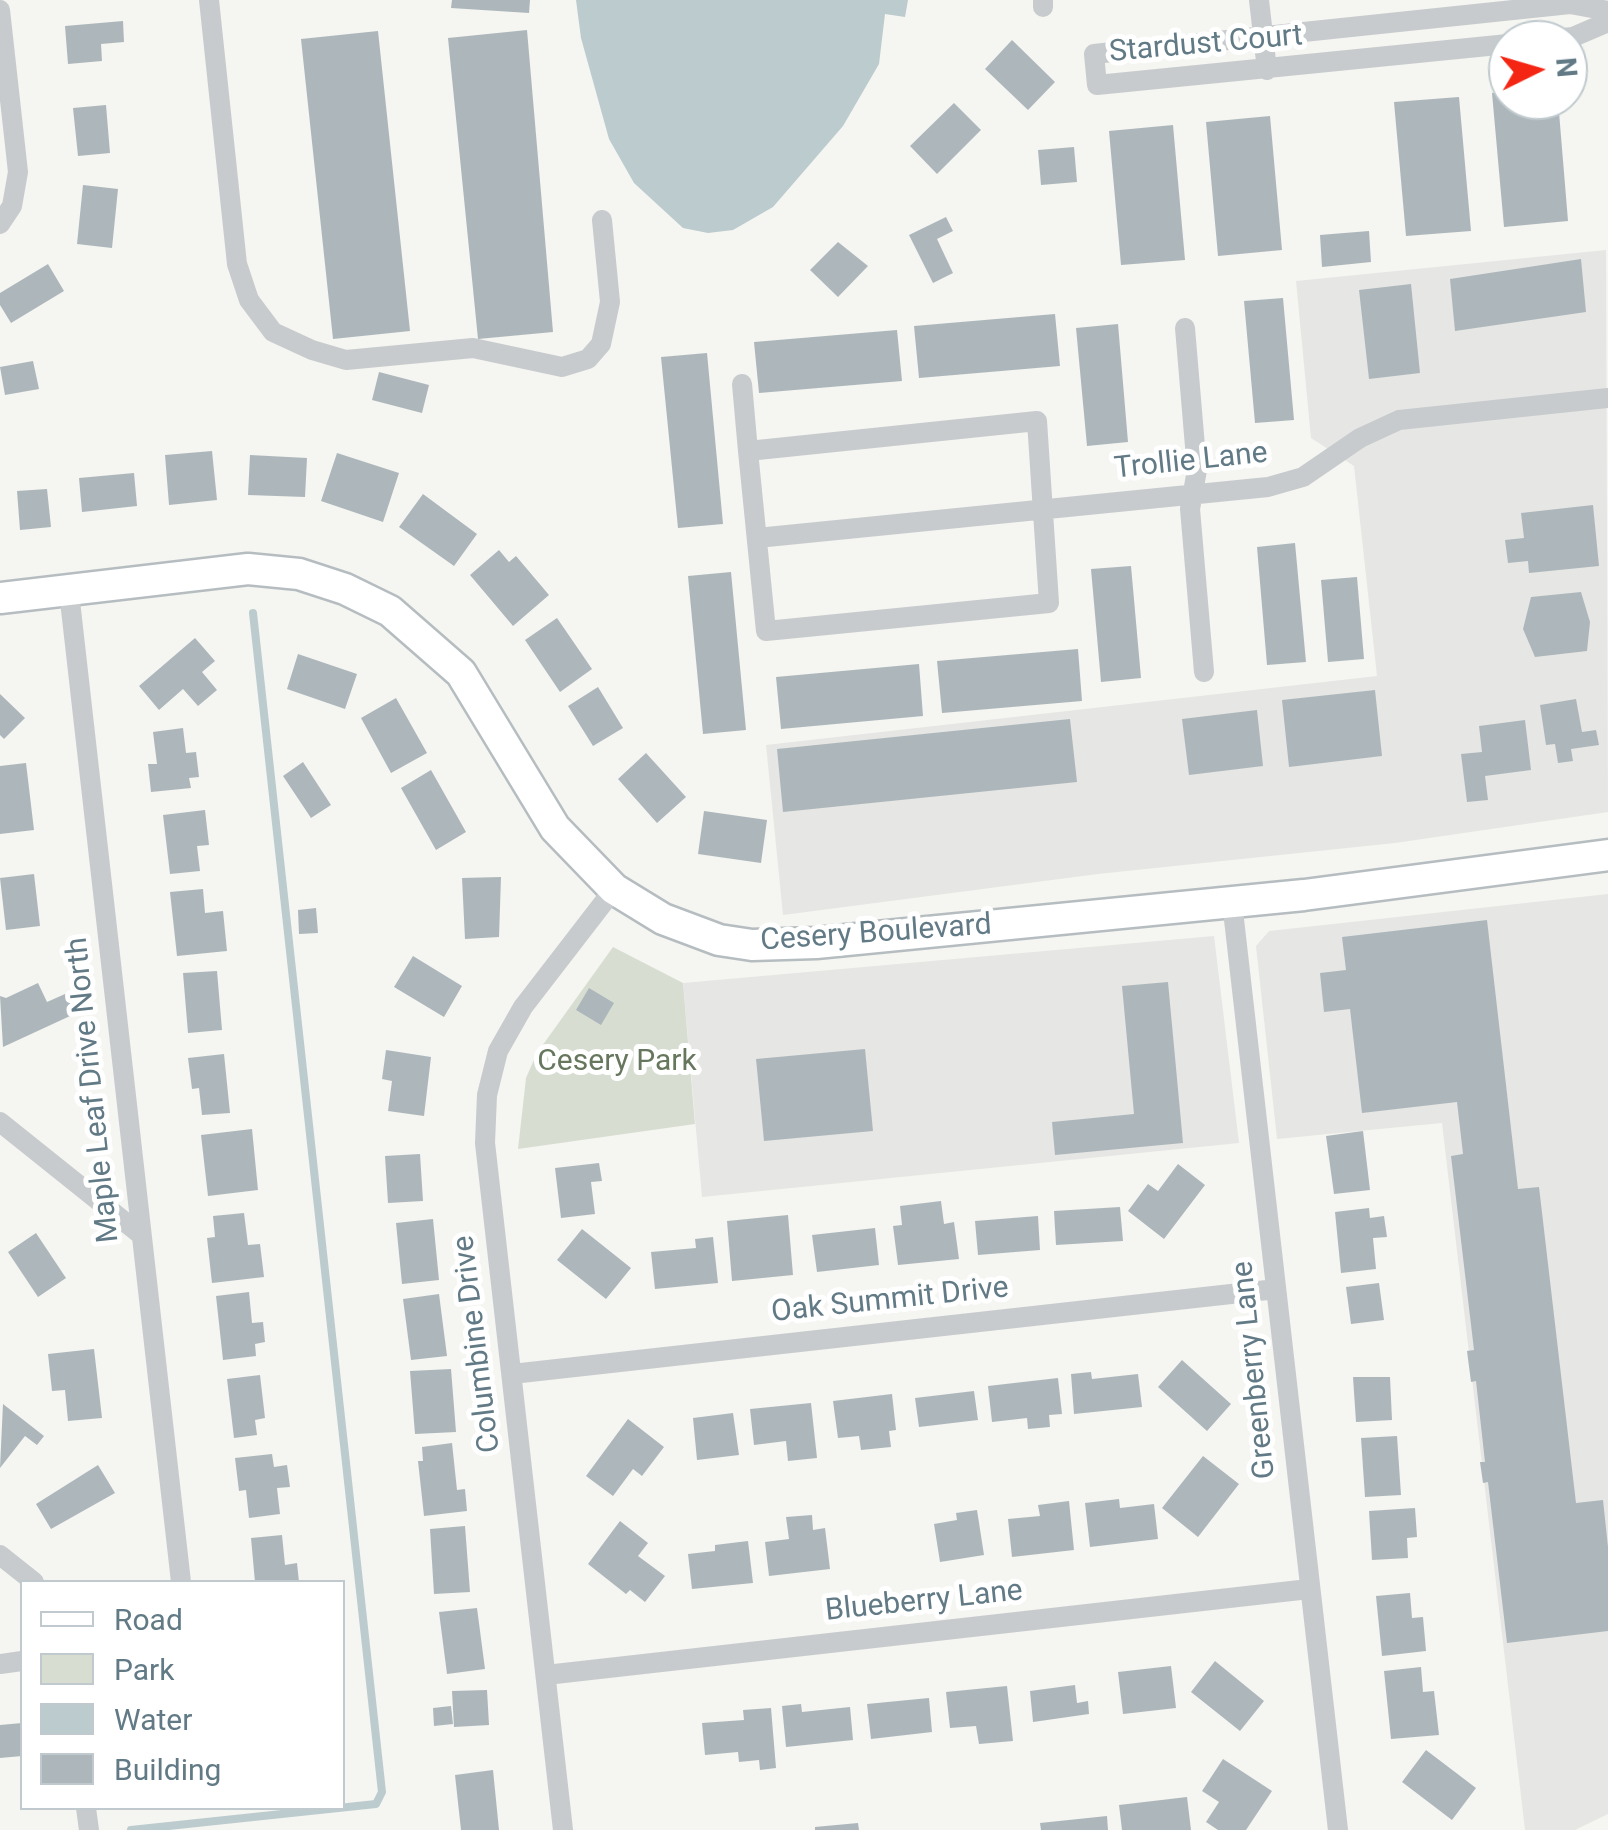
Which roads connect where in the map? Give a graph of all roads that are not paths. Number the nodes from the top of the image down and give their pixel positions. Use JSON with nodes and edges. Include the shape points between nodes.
{"nodes":[{"id":1,"x":209,"y":0,"type":"edge"},
{"id":2,"x":1259,"y":0,"type":"edge"},
{"id":3,"x":0,"y":10,"type":"edge"},
{"id":4,"x":1608,"y":11,"type":"edge"},
{"id":5,"x":1263,"y":33,"type":"junction"},
{"id":6,"x":1488,"y":46,"type":"edge"},
{"id":7,"x":1267,"y":70,"type":"junction"},
{"id":8,"x":602,"y":220,"type":"dead end"},
{"id":9,"x":0,"y":224,"type":"edge"},
{"id":10,"x":1185,"y":328,"type":"dead end"},
{"id":11,"x":742,"y":384,"type":"dead end"},
{"id":12,"x":1608,"y":398,"type":"edge"},
{"id":13,"x":748,"y":451,"type":"junction"},
{"id":14,"x":1194,"y":494,"type":"junction"},
{"id":15,"x":1043,"y":508,"type":"junction"},
{"id":16,"x":757,"y":538,"type":"junction"},
{"id":17,"x":69,"y":592,"type":"junction"},
{"id":18,"x":0,"y":598,"type":"edge"},
{"id":19,"x":1204,"y":672,"type":"dead end"},
{"id":20,"x":1608,"y":855,"type":"edge"},
{"id":21,"x":614,"y":890,"type":"junction"},
{"id":22,"x":1232,"y":902,"type":"junction"},
{"id":23,"x":0,"y":1122,"type":"edge"},
{"id":24,"x":140,"y":1234,"type":"junction"},
{"id":25,"x":1276,"y":1289,"type":"junction"},
{"id":26,"x":512,"y":1374,"type":"junction"},
{"id":27,"x":0,"y":1555,"type":"edge"},
{"id":28,"x":31,"y":1580,"type":"edge"},
{"id":29,"x":180,"y":1580,"type":"edge"},
{"id":30,"x":1309,"y":1589,"type":"junction"},
{"id":31,"x":546,"y":1674,"type":"junction"},
{"id":32,"x":562,"y":1830,"type":"edge"},
{"id":33,"x":1338,"y":1830,"type":"edge"}],
"edges":[{"from":1,"to":8,"type":"street","via":[[238,264],[250,300],[274,332],[346,360],[473,348],[562,368],[588,359],[600,344],[610,302]]},
{"from":2,"to":5,"type":"street"},
{"from":3,"to":9,"type":"street","via":[[18,172],[12,206]]},
{"from":4,"to":5,"type":"street","name":"Stardust Court","via":[[1570,4]]},
{"from":5,"to":7,"type":"street"},
{"from":5,"to":7,"type":"street","name":"Stardust Court","via":[[1094,54],[1098,85]]},
{"from":6,"to":7,"type":"street","name":"Stardust Court"},
{"from":10,"to":14,"type":"street"},
{"from":11,"to":13,"type":"street"},
{"from":12,"to":14,"type":"street","name":"Trollie Lane","via":[[1398,420],[1303,477]]},
{"from":13,"to":15,"type":"street","via":[[1038,421]]},
{"from":13,"to":16,"type":"street"},
{"from":14,"to":15,"type":"street","name":"Trollie Lane"},
{"from":14,"to":19,"type":"street"},
{"from":15,"to":16,"type":"street","name":"Trollie Lane"},
{"from":15,"to":16,"type":"street","via":[[1048,603],[766,631]]},
{"from":17,"to":18,"type":"main road","name":"Cesery Boulevard"},
{"from":17,"to":21,"type":"main road","name":"Cesery Boulevard","via":[[248,569],[300,574],[390,611],[462,674],[555,828]]},
{"from":17,"to":24,"type":"street","name":"Maple Leaf Drive North"},
{"from":20,"to":22,"type":"main road","name":"Cesery Boulevard"},
{"from":21,"to":22,"type":"main road","name":"Cesery Boulevard","via":[[663,920],[752,945]]},
{"from":21,"to":26,"type":"street","name":"Columbine Drive","via":[[524,1007],[498,1051],[487,1095],[485,1144]]},
{"from":22,"to":25,"type":"street","name":"Greenberry Lane"},
{"from":23,"to":24,"type":"street"},
{"from":24,"to":29,"type":"street","name":"Maple Leaf Drive North"},
{"from":25,"to":26,"type":"street","name":"Oak Summit Drive"},
{"from":25,"to":30,"type":"street","name":"Greenberry Lane"},
{"from":26,"to":31,"type":"street","name":"Columbine Drive"},
{"from":27,"to":28,"type":"street"},
{"from":30,"to":31,"type":"street","name":"Blueberry Lane"},
{"from":30,"to":33,"type":"street","name":"Greenberry Lane"},
{"from":31,"to":32,"type":"street","name":"Columbine Drive"}]}
